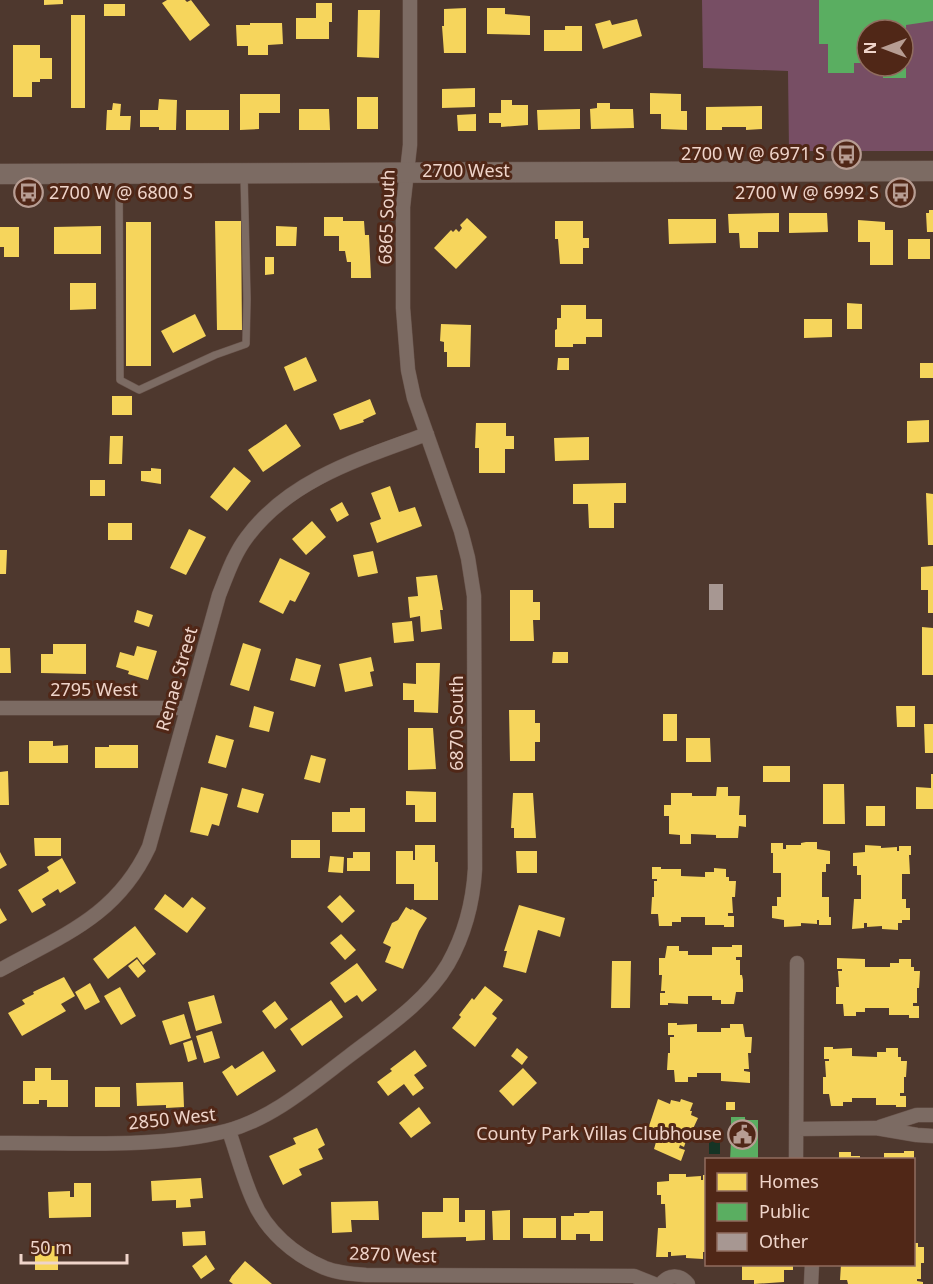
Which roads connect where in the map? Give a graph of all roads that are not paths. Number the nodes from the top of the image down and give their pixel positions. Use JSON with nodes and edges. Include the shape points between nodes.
{"nodes":[{"id":1,"x":410,"y":0,"type":"edge"},
{"id":2,"x":933,"y":171,"type":"edge"},
{"id":3,"x":119,"y":172,"type":"junction"},
{"id":4,"x":244,"y":172,"type":"junction"},
{"id":5,"x":406,"y":172,"type":"junction"},
{"id":6,"x":0,"y":174,"type":"edge"},
{"id":7,"x":427,"y":434,"type":"junction"},
{"id":8,"x":0,"y":708,"type":"edge"},
{"id":9,"x":187,"y":708,"type":"junction"},
{"id":10,"x":797,"y":963,"type":"dead end"},
{"id":11,"x":0,"y":970,"type":"edge"},
{"id":12,"x":416,"y":1003,"type":"joint"},
{"id":13,"x":933,"y":1115,"type":"edge"},
{"id":14,"x":876,"y":1128,"type":"junction"},
{"id":15,"x":797,"y":1129,"type":"junction"},
{"id":16,"x":229,"y":1131,"type":"junction"},
{"id":17,"x":933,"y":1136,"type":"edge"},
{"id":18,"x":0,"y":1143,"type":"edge"},
{"id":19,"x":796,"y":1158,"type":"edge"},
{"id":20,"x":812,"y":1266,"type":"edge"},
{"id":21,"x":654,"y":1284,"type":"edge"},
{"id":22,"x":661,"y":1284,"type":"edge"},
{"id":23,"x":687,"y":1284,"type":"edge"},
{"id":24,"x":812,"y":1284,"type":"edge"}],
"edges":[{"from":1,"to":5,"type":"street","name":"6865 South","via":[[410,145]]},
{"from":2,"to":5,"type":"main road","name":"2700 West"},
{"from":3,"to":4,"type":"main road","name":"2700 West"},
{"from":3,"to":4,"type":"lane","via":[[120,380],[139,390],[246,344]]},
{"from":3,"to":6,"type":"main road","name":"2700 West"},
{"from":4,"to":5,"type":"main road","name":"2700 West"},
{"from":5,"to":7,"type":"street","name":"6865 South","via":[[405,339],[414,398]]},
{"from":7,"to":9,"type":"street","name":"Renae Street","via":[[312,481],[267,514],[247,537],[231,565]]},
{"from":7,"to":12,"type":"street","name":"6870 South","via":[[462,531],[474,596],[475,869],[460,941],[434,986]]},
{"from":8,"to":9,"type":"street","name":"2795 West"},
{"from":9,"to":11,"type":"street","name":"Renae Street","via":[[149,847],[133,878],[90,919]]},
{"from":10,"to":15,"type":"street"},
{"from":12,"to":16,"type":"street","name":"2850 West","via":[[300,1093],[266,1115]]},
{"from":13,"to":14,"type":"street","via":[[917,1115]]},
{"from":14,"to":15,"type":"street"},
{"from":14,"to":17,"type":"street"},
{"from":15,"to":19,"type":"street"},
{"from":16,"to":18,"type":"street","name":"2850 West","via":[[156,1142]]},
{"from":16,"to":21,"type":"street","name":"2870 West","via":[[253,1201],[265,1222],[303,1257],[326,1268],[366,1275],[634,1276]]},
{"from":20,"to":24,"type":"street"},
{"from":22,"to":23,"type":"street","via":[[675,1276]]}]}
